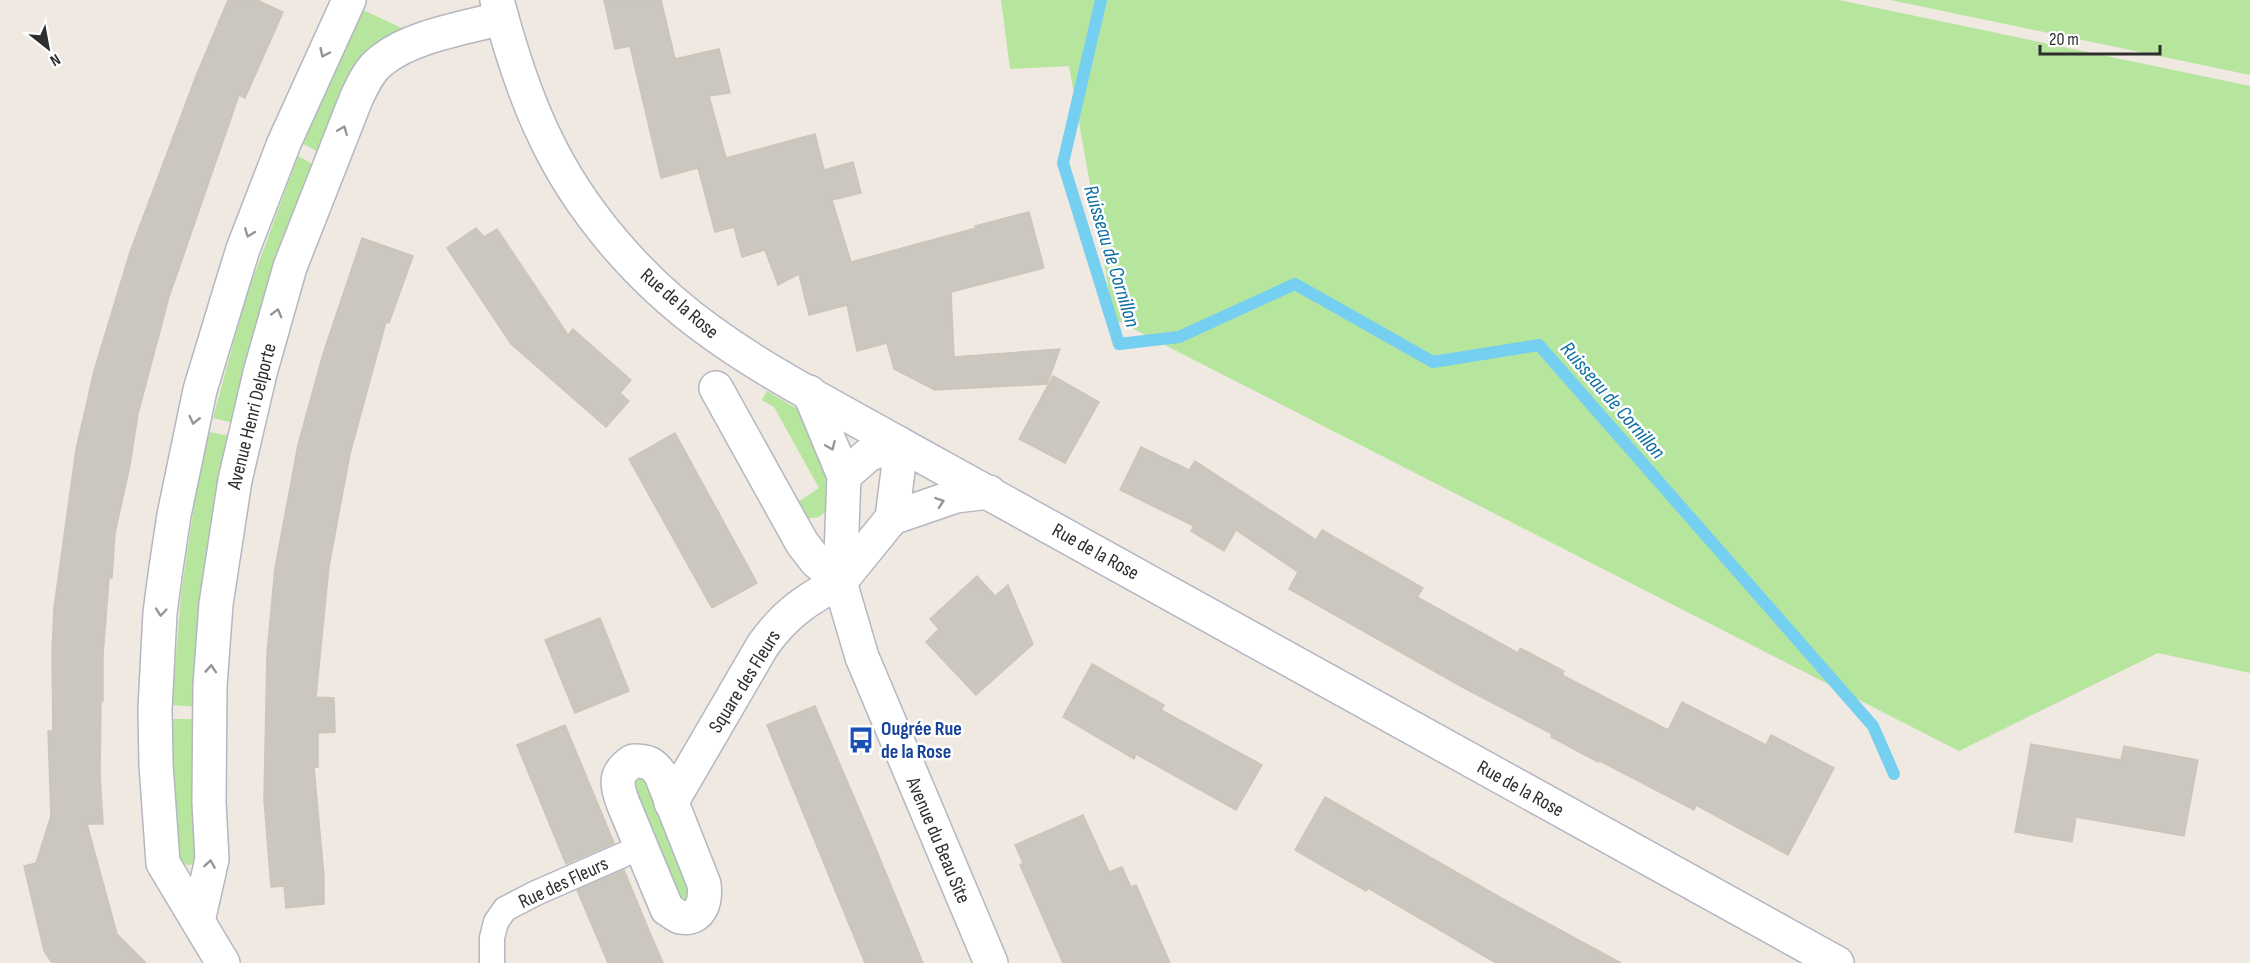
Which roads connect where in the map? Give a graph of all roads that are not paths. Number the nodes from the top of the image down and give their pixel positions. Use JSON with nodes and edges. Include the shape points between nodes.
{"nodes":[{"id":1,"x":349,"y":0,"type":"edge"},
{"id":2,"x":500,"y":9,"type":"edge"},
{"id":3,"x":716,"y":388,"type":"dead end"},
{"id":4,"x":808,"y":392,"type":"junction"},
{"id":5,"x":898,"y":443,"type":"junction"},
{"id":6,"x":844,"y":476,"type":"junction"},
{"id":7,"x":989,"y":492,"type":"junction"},
{"id":8,"x":892,"y":518,"type":"junction"},
{"id":9,"x":840,"y":582,"type":"junction"},
{"id":10,"x":671,"y":803,"type":"junction"},
{"id":11,"x":641,"y":847,"type":"junction"},
{"id":12,"x":198,"y":921,"type":"junction"},
{"id":13,"x":223,"y":963,"type":"edge"},
{"id":14,"x":492,"y":963,"type":"edge"},
{"id":15,"x":991,"y":963,"type":"edge"},
{"id":16,"x":1837,"y":963,"type":"edge"}],
"edges":[{"from":1,"to":12,"type":"street","one_way":true,"via":[[298,111],[243,249],[200,390],[174,515],[160,613],[156,765],[163,863]]},
{"from":2,"to":4,"type":"street","name":"Rue de la Rose","via":[[543,134],[605,232],[657,288],[703,327]]},
{"from":12,"to":2,"type":"street","name":"Avenue Henri Delporte","one_way":true,"via":[[212,859],[210,686],[216,604],[244,433],[290,267],[356,99],[379,62],[399,48]]},
{"from":3,"to":9,"type":"street","via":[[802,543]]},
{"from":4,"to":5,"type":"street","name":"Rue de la Rose"},
{"from":4,"to":6,"type":"street","name":"Avenue du Beau Site","one_way":true},
{"from":5,"to":6,"type":"street","via":[[868,456]]},
{"from":5,"to":7,"type":"street","name":"Rue de la Rose"},
{"from":5,"to":8,"type":"street"},
{"from":6,"to":9,"type":"street","name":"Avenue du Beau Site"},
{"from":8,"to":7,"type":"street","one_way":true,"via":[[956,496]]},
{"from":7,"to":16,"type":"street","name":"Rue de la Rose"},
{"from":8,"to":9,"type":"street"},
{"from":9,"to":10,"type":"street","name":"Square des Fleurs","via":[[778,624]]},
{"from":9,"to":15,"type":"street","name":"Avenue du Beau Site","via":[[862,657]]},
{"from":10,"to":11,"type":"street","via":[[654,765],[633,761],[624,767],[618,776],[618,788]]},
{"from":10,"to":11,"type":"street","via":[[704,884],[706,898],[702,909],[680,916],[667,909]]},
{"from":11,"to":14,"type":"lane","name":"Rue des Fleurs","via":[[505,909],[492,938]]},
{"from":12,"to":13,"type":"street"}]}
